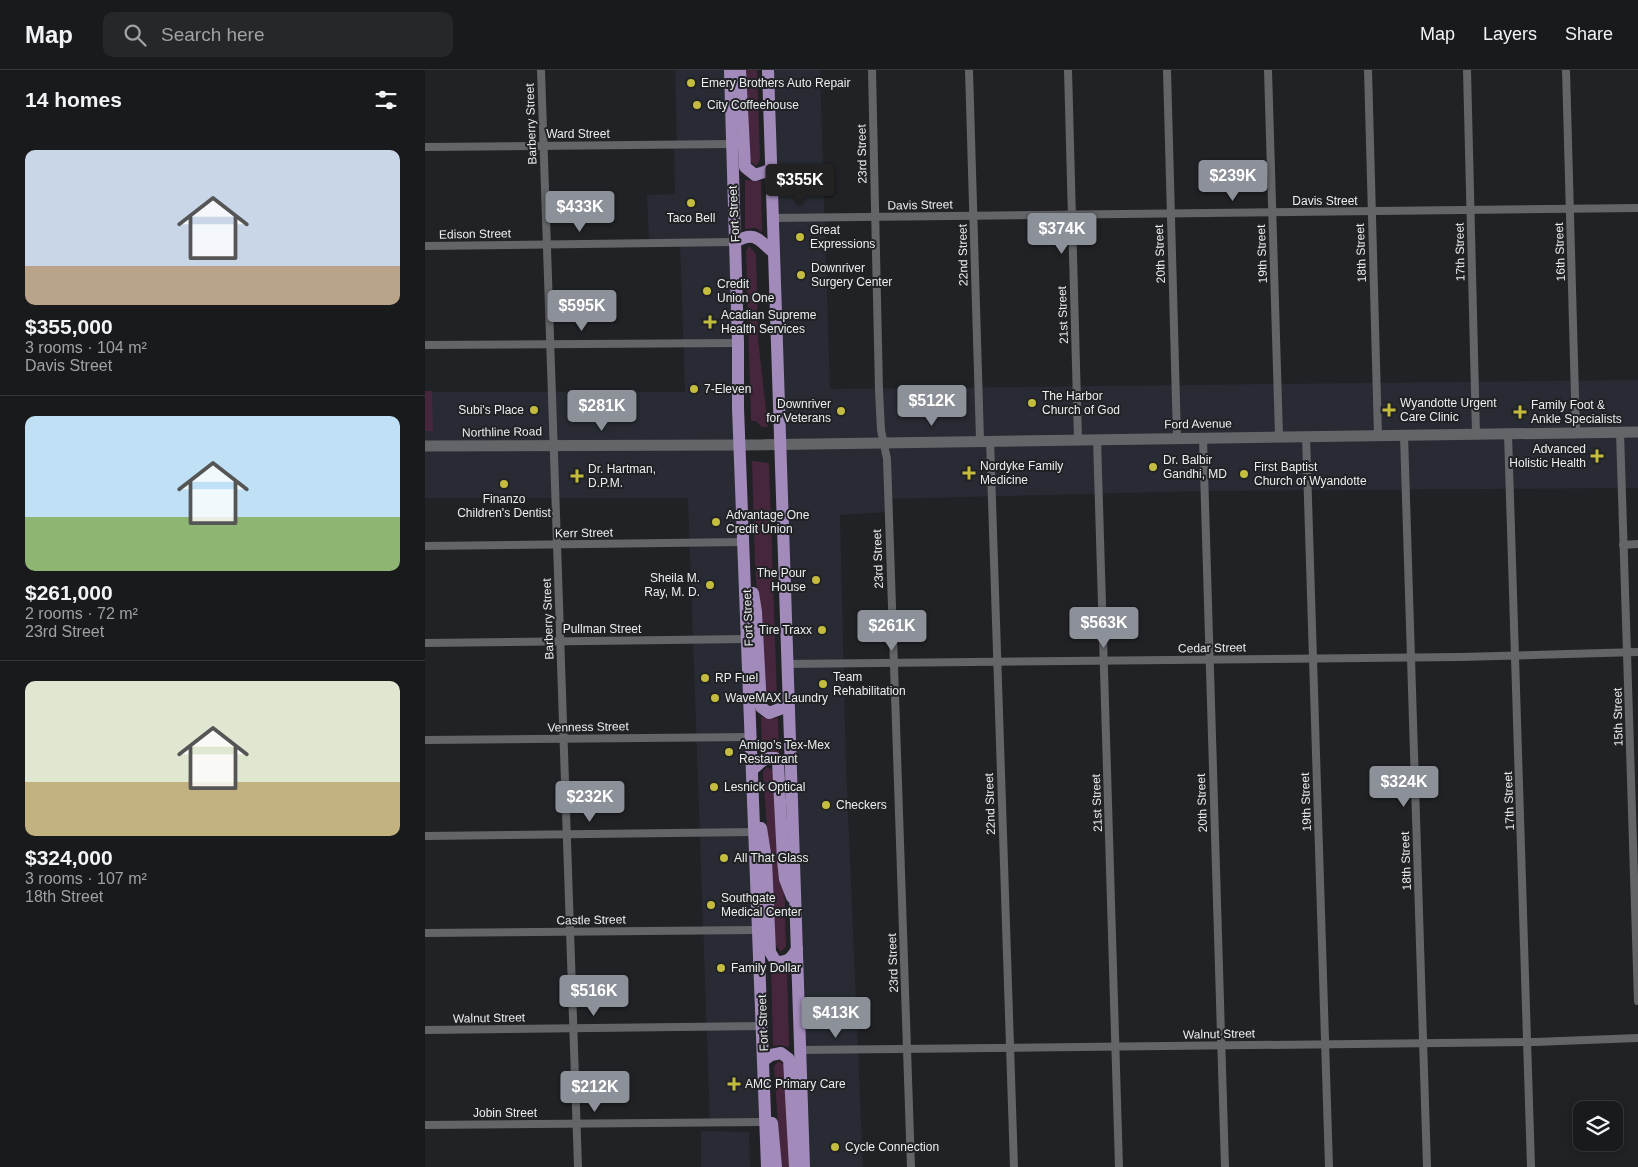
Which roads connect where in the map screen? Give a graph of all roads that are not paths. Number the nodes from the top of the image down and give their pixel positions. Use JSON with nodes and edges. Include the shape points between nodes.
{"nodes":[{"id":1,"x":541,"y":70,"type":"edge"},
{"id":2,"x":730,"y":70,"type":"edge"},
{"id":3,"x":740,"y":70,"type":"edge"},
{"id":4,"x":768,"y":70,"type":"edge"},
{"id":5,"x":872,"y":70,"type":"edge"},
{"id":6,"x":969,"y":70,"type":"edge"},
{"id":7,"x":1068,"y":70,"type":"edge"},
{"id":8,"x":1167,"y":70,"type":"edge"},
{"id":9,"x":1268,"y":70,"type":"edge"},
{"id":10,"x":1368,"y":70,"type":"edge"},
{"id":11,"x":1467,"y":70,"type":"edge"},
{"id":12,"x":1566,"y":70,"type":"edge"},
{"id":13,"x":732,"y":144,"type":"junction"},
{"id":14,"x":543,"y":146,"type":"junction"},
{"id":15,"x":425,"y":147,"type":"edge"},
{"id":16,"x":771,"y":170,"type":"junction"},
{"id":17,"x":1638,"y":208,"type":"edge"},
{"id":18,"x":1570,"y":209,"type":"junction"},
{"id":19,"x":1471,"y":210,"type":"junction"},
{"id":20,"x":1272,"y":212,"type":"junction"},
{"id":21,"x":1371,"y":212,"type":"junction"},
{"id":22,"x":1170,"y":214,"type":"junction"},
{"id":23,"x":1073,"y":215,"type":"junction"},
{"id":24,"x":974,"y":216,"type":"junction"},
{"id":25,"x":875,"y":217,"type":"junction"},
{"id":26,"x":772,"y":218,"type":"junction"},
{"id":27,"x":735,"y":242,"type":"junction"},
{"id":28,"x":547,"y":244,"type":"junction"},
{"id":29,"x":425,"y":246,"type":"edge"},
{"id":30,"x":773,"y":252,"type":"junction"},
{"id":31,"x":739,"y":342,"type":"junction"},
{"id":32,"x":550,"y":344,"type":"junction"},
{"id":33,"x":425,"y":345,"type":"edge"},
{"id":34,"x":1620,"y":432,"type":"junction"},
{"id":35,"x":1638,"y":432,"type":"edge"},
{"id":36,"x":1576,"y":433,"type":"junction"},
{"id":37,"x":1476,"y":434,"type":"junction"},
{"id":38,"x":1508,"y":434,"type":"junction"},
{"id":39,"x":1404,"y":435,"type":"junction"},
{"id":40,"x":1279,"y":436,"type":"junction"},
{"id":41,"x":1306,"y":436,"type":"junction"},
{"id":42,"x":1378,"y":436,"type":"junction"},
{"id":43,"x":1177,"y":438,"type":"junction"},
{"id":44,"x":1203,"y":438,"type":"junction"},
{"id":45,"x":1078,"y":439,"type":"junction"},
{"id":46,"x":1097,"y":439,"type":"junction"},
{"id":47,"x":985,"y":440,"type":"junction"},
{"id":48,"x":884,"y":442,"type":"junction"},
{"id":49,"x":779,"y":443,"type":"junction"},
{"id":50,"x":759,"y":444,"type":"joint"},
{"id":51,"x":552,"y":445,"type":"junction"},
{"id":52,"x":739,"y":445,"type":"junction"},
{"id":53,"x":425,"y":446,"type":"edge"},
{"id":54,"x":744,"y":542,"type":"junction"},
{"id":55,"x":556,"y":544,"type":"junction"},
{"id":56,"x":1638,"y":544,"type":"edge"},
{"id":57,"x":1623,"y":545,"type":"junction"},
{"id":58,"x":425,"y":546,"type":"edge"},
{"id":59,"x":746,"y":574,"type":"junction"},
{"id":60,"x":748,"y":639,"type":"junction"},
{"id":61,"x":560,"y":641,"type":"junction"},
{"id":62,"x":425,"y":643,"type":"edge"},
{"id":63,"x":1627,"y":652,"type":"junction"},
{"id":64,"x":1638,"y":652,"type":"edge"},
{"id":65,"x":1516,"y":655,"type":"junction"},
{"id":66,"x":1411,"y":657,"type":"junction"},
{"id":67,"x":1313,"y":658,"type":"junction"},
{"id":68,"x":1209,"y":660,"type":"junction"},
{"id":69,"x":1103,"y":661,"type":"junction"},
{"id":70,"x":996,"y":662,"type":"junction"},
{"id":71,"x":893,"y":663,"type":"junction"},
{"id":72,"x":786,"y":664,"type":"junction"},
{"id":73,"x":788,"y":706,"type":"junction"},
{"id":74,"x":752,"y":737,"type":"junction"},
{"id":75,"x":563,"y":739,"type":"junction"},
{"id":76,"x":425,"y":740,"type":"edge"},
{"id":77,"x":1634,"y":762,"type":"edge"},
{"id":78,"x":753,"y":769,"type":"junction"},
{"id":79,"x":754,"y":801,"type":"junction"},
{"id":80,"x":755,"y":832,"type":"junction"},
{"id":81,"x":566,"y":834,"type":"junction"},
{"id":82,"x":425,"y":836,"type":"edge"},
{"id":83,"x":795,"y":907,"type":"junction"},
{"id":84,"x":758,"y":930,"type":"junction"},
{"id":85,"x":569,"y":932,"type":"junction"},
{"id":86,"x":425,"y":933,"type":"edge"},
{"id":87,"x":797,"y":949,"type":"junction"},
{"id":88,"x":1638,"y":1001,"type":"edge"},
{"id":89,"x":763,"y":1026,"type":"junction"},
{"id":90,"x":573,"y":1028,"type":"junction"},
{"id":91,"x":425,"y":1030,"type":"edge"},
{"id":92,"x":1638,"y":1038,"type":"edge"},
{"id":93,"x":1527,"y":1041,"type":"junction"},
{"id":94,"x":1423,"y":1043,"type":"junction"},
{"id":95,"x":1325,"y":1044,"type":"junction"},
{"id":96,"x":1221,"y":1045,"type":"junction"},
{"id":97,"x":1115,"y":1046,"type":"junction"},
{"id":98,"x":1010,"y":1048,"type":"junction"},
{"id":99,"x":907,"y":1049,"type":"junction"},
{"id":100,"x":800,"y":1050,"type":"junction"},
{"id":101,"x":764,"y":1060,"type":"junction"},
{"id":102,"x":765,"y":1099,"type":"junction"},
{"id":103,"x":766,"y":1122,"type":"junction"},
{"id":104,"x":577,"y":1124,"type":"junction"},
{"id":105,"x":425,"y":1125,"type":"edge"},
{"id":106,"x":578,"y":1167,"type":"edge"},
{"id":107,"x":767,"y":1167,"type":"edge"},
{"id":108,"x":777,"y":1167,"type":"edge"},
{"id":109,"x":795,"y":1167,"type":"edge"},
{"id":110,"x":804,"y":1167,"type":"edge"},
{"id":111,"x":911,"y":1167,"type":"edge"},
{"id":112,"x":1014,"y":1167,"type":"edge"},
{"id":113,"x":1119,"y":1167,"type":"edge"},
{"id":114,"x":1225,"y":1167,"type":"edge"},
{"id":115,"x":1329,"y":1167,"type":"edge"},
{"id":116,"x":1427,"y":1167,"type":"edge"},
{"id":117,"x":1531,"y":1167,"type":"edge"}],
"edges":[{"from":1,"to":14,"type":"street","name":"Barberry Street"},
{"from":2,"to":13,"type":"main road","name":"Fort Street"},
{"from":3,"to":16,"type":"main road","via":[[745,167],[755,175]]},
{"from":4,"to":16,"type":"main road"},
{"from":5,"to":25,"type":"street","name":"23rd Street"},
{"from":6,"to":24,"type":"street","name":"22nd Street"},
{"from":7,"to":23,"type":"street","name":"21st Street"},
{"from":8,"to":22,"type":"street","name":"20th Street"},
{"from":9,"to":20,"type":"street","name":"19th Street"},
{"from":10,"to":21,"type":"street","name":"18th Street"},
{"from":11,"to":19,"type":"street","name":"17th Street"},
{"from":12,"to":18,"type":"street","name":"16th Street"},
{"from":13,"to":14,"type":"street","name":"Ward Street"},
{"from":13,"to":27,"type":"main road","name":"Fort Street"},
{"from":14,"to":15,"type":"street","name":"Ward Street"},
{"from":14,"to":28,"type":"street","name":"Barberry Street"},
{"from":16,"to":26,"type":"main road"},
{"from":17,"to":18,"type":"street","name":"Davis Street"},
{"from":18,"to":19,"type":"street","name":"Davis Street"},
{"from":18,"to":36,"type":"street","name":"16th Street"},
{"from":19,"to":21,"type":"street","name":"Davis Street"},
{"from":19,"to":37,"type":"street","name":"17th Street"},
{"from":20,"to":21,"type":"street","name":"Davis Street"},
{"from":20,"to":22,"type":"street","name":"Davis Street"},
{"from":20,"to":40,"type":"street","name":"19th Street"},
{"from":21,"to":42,"type":"street","name":"18th Street"},
{"from":22,"to":23,"type":"street","name":"Davis Street"},
{"from":22,"to":43,"type":"street","name":"20th Street"},
{"from":23,"to":24,"type":"street","name":"Davis Street"},
{"from":23,"to":45,"type":"street","name":"21st Street"},
{"from":24,"to":25,"type":"street","name":"Davis Street"},
{"from":24,"to":47,"type":"street","name":"22nd Street"},
{"from":25,"to":26,"type":"street","name":"Davis Street"},
{"from":25,"to":48,"type":"street","name":"23rd Street","via":[[879,390]]},
{"from":26,"to":30,"type":"main road"},
{"from":27,"to":28,"type":"street","name":"Edison Street"},
{"from":27,"to":30,"type":"main road","via":[[753,236]]},
{"from":27,"to":31,"type":"main road","name":"Fort Street"},
{"from":28,"to":29,"type":"street","name":"Edison Street"},
{"from":28,"to":32,"type":"street","name":"Barberry Street"},
{"from":30,"to":49,"type":"main road"},
{"from":31,"to":32,"type":"street"},
{"from":31,"to":52,"type":"main road","name":"Fort Street"},
{"from":32,"to":33,"type":"street"},
{"from":32,"to":51,"type":"street","name":"Barberry Street"},
{"from":34,"to":35,"type":"main road","name":"Ford Avenue"},
{"from":34,"to":36,"type":"main road","name":"Ford Avenue"},
{"from":34,"to":57,"type":"street","name":"15th Street"},
{"from":36,"to":38,"type":"main road","name":"Ford Avenue"},
{"from":37,"to":38,"type":"main road","name":"Ford Avenue"},
{"from":37,"to":39,"type":"main road","name":"Ford Avenue"},
{"from":38,"to":65,"type":"street","name":"17th Street"},
{"from":39,"to":42,"type":"main road","name":"Ford Avenue"},
{"from":39,"to":66,"type":"street","name":"18th Street"},
{"from":40,"to":41,"type":"main road","name":"Ford Avenue"},
{"from":40,"to":44,"type":"main road","name":"Ford Avenue"},
{"from":41,"to":42,"type":"main road","name":"Ford Avenue"},
{"from":41,"to":67,"type":"street","name":"19th Street"},
{"from":43,"to":44,"type":"main road","name":"Ford Avenue"},
{"from":43,"to":46,"type":"main road","name":"Ford Avenue"},
{"from":44,"to":68,"type":"street","name":"20th Street"},
{"from":45,"to":46,"type":"main road","name":"Ford Avenue"},
{"from":45,"to":47,"type":"main road","name":"Ford Avenue"},
{"from":46,"to":69,"type":"street","name":"21st Street"},
{"from":47,"to":48,"type":"main road","name":"Ford Avenue"},
{"from":47,"to":70,"type":"street","name":"22nd Street"},
{"from":48,"to":49,"type":"main road","name":"Ford Avenue"},
{"from":48,"to":71,"type":"street","name":"23rd Street"},
{"from":49,"to":50,"type":"main road","name":"Ford Avenue"},
{"from":49,"to":72,"type":"main road","via":[[786,566]]},
{"from":50,"to":52,"type":"main road","name":"Northline Road"},
{"from":51,"to":52,"type":"main road","name":"Northline Road"},
{"from":51,"to":53,"type":"main road","name":"Northline Road"},
{"from":51,"to":55,"type":"street","name":"Barberry Street"},
{"from":52,"to":54,"type":"main road","name":"Fort Street"},
{"from":54,"to":55,"type":"street","name":"Kerr Street"},
{"from":54,"to":59,"type":"main road","name":"Fort Street"},
{"from":55,"to":58,"type":"street","name":"Kerr Street"},
{"from":55,"to":61,"type":"street","name":"Barberry Street"},
{"from":56,"to":57,"type":"street"},
{"from":57,"to":63,"type":"street","name":"15th Street"},
{"from":59,"to":60,"type":"main road","name":"Fort Street"},
{"from":59,"to":73,"type":"main road","via":[[756,612],[761,707],[769,713]]},
{"from":60,"to":61,"type":"street","name":"Pullman Street"},
{"from":60,"to":74,"type":"main road","name":"Fort Street"},
{"from":61,"to":62,"type":"street","name":"Pullman Street"},
{"from":61,"to":75,"type":"street","name":"Barberry Street"},
{"from":63,"to":64,"type":"street","name":"Cedar Street"},
{"from":63,"to":65,"type":"street","name":"Cedar Street"},
{"from":63,"to":77,"type":"street","name":"15th Street"},
{"from":65,"to":66,"type":"street","name":"Cedar Street"},
{"from":65,"to":93,"type":"street","name":"17th Street"},
{"from":66,"to":67,"type":"street","name":"Cedar Street"},
{"from":66,"to":94,"type":"street","name":"18th Street"},
{"from":67,"to":68,"type":"street","name":"Cedar Street"},
{"from":67,"to":95,"type":"street","name":"19th Street"},
{"from":68,"to":69,"type":"street","name":"Cedar Street"},
{"from":68,"to":96,"type":"street","name":"20th Street"},
{"from":69,"to":70,"type":"street","name":"Cedar Street"},
{"from":69,"to":97,"type":"street","name":"21st Street"},
{"from":70,"to":71,"type":"street","name":"Cedar Street"},
{"from":70,"to":98,"type":"street","name":"22nd Street"},
{"from":71,"to":72,"type":"street","name":"Cedar Street"},
{"from":71,"to":99,"type":"street","name":"23rd Street"},
{"from":72,"to":73,"type":"main road"},
{"from":73,"to":83,"type":"main road"},
{"from":74,"to":75,"type":"street","name":"Venness Street"},
{"from":74,"to":78,"type":"main road","name":"Fort Street"},
{"from":75,"to":76,"type":"street","name":"Venness Street"},
{"from":75,"to":81,"type":"street","name":"Barberry Street"},
{"from":77,"to":88,"type":"street","name":"15th Street"},
{"from":78,"to":79,"type":"main road","name":"Fort Street"},
{"from":78,"to":83,"type":"main road","via":[[770,757],[778,762],[785,880]]},
{"from":79,"to":80,"type":"main road","name":"Fort Street"},
{"from":79,"to":87,"type":"main road","via":[[766,860],[770,952],[776,962],[783,962],[792,958]]},
{"from":80,"to":81,"type":"street"},
{"from":80,"to":84,"type":"main road","name":"Fort Street"},
{"from":81,"to":82,"type":"street"},
{"from":81,"to":85,"type":"street","name":"Barberry Street"},
{"from":83,"to":87,"type":"main road"},
{"from":84,"to":85,"type":"street","name":"Castle Street"},
{"from":84,"to":89,"type":"main road","name":"Fort Street"},
{"from":85,"to":86,"type":"street","name":"Castle Street"},
{"from":85,"to":90,"type":"street","name":"Barberry Street"},
{"from":87,"to":100,"type":"main road"},
{"from":89,"to":90,"type":"street","name":"Walnut Street"},
{"from":89,"to":101,"type":"main road","name":"Fort Street"},
{"from":90,"to":91,"type":"street","name":"Walnut Street"},
{"from":90,"to":104,"type":"street","name":"Barberry Street"},
{"from":92,"to":93,"type":"street","name":"Walnut Street"},
{"from":93,"to":94,"type":"street","name":"Walnut Street"},
{"from":93,"to":117,"type":"street","name":"17th Street"},
{"from":94,"to":95,"type":"street","name":"Walnut Street"},
{"from":94,"to":116,"type":"street","name":"18th Street"},
{"from":95,"to":96,"type":"street","name":"Walnut Street"},
{"from":95,"to":115,"type":"street","name":"19th Street"},
{"from":96,"to":97,"type":"street","name":"Walnut Street"},
{"from":96,"to":114,"type":"street","name":"20th Street"},
{"from":97,"to":98,"type":"street","name":"Walnut Street"},
{"from":97,"to":113,"type":"street","name":"21st Street"},
{"from":98,"to":99,"type":"street","name":"Walnut Street"},
{"from":98,"to":112,"type":"street","name":"22nd Street"},
{"from":99,"to":100,"type":"street","name":"Walnut Street"},
{"from":99,"to":111,"type":"street","name":"23rd Street"},
{"from":100,"to":110,"type":"main road"},
{"from":101,"to":102,"type":"main road","name":"Fort Street"},
{"from":101,"to":109,"type":"main road","via":[[781,1053],[789,1059]]},
{"from":102,"to":103,"type":"main road","name":"Fort Street"},
{"from":102,"to":108,"type":"main road","via":[[773,1124]]},
{"from":103,"to":104,"type":"street","name":"Jobin Street"},
{"from":103,"to":107,"type":"main road","name":"Fort Street"},
{"from":104,"to":105,"type":"street","name":"Jobin Street"},
{"from":104,"to":106,"type":"street","name":"Barberry Street"}]}
